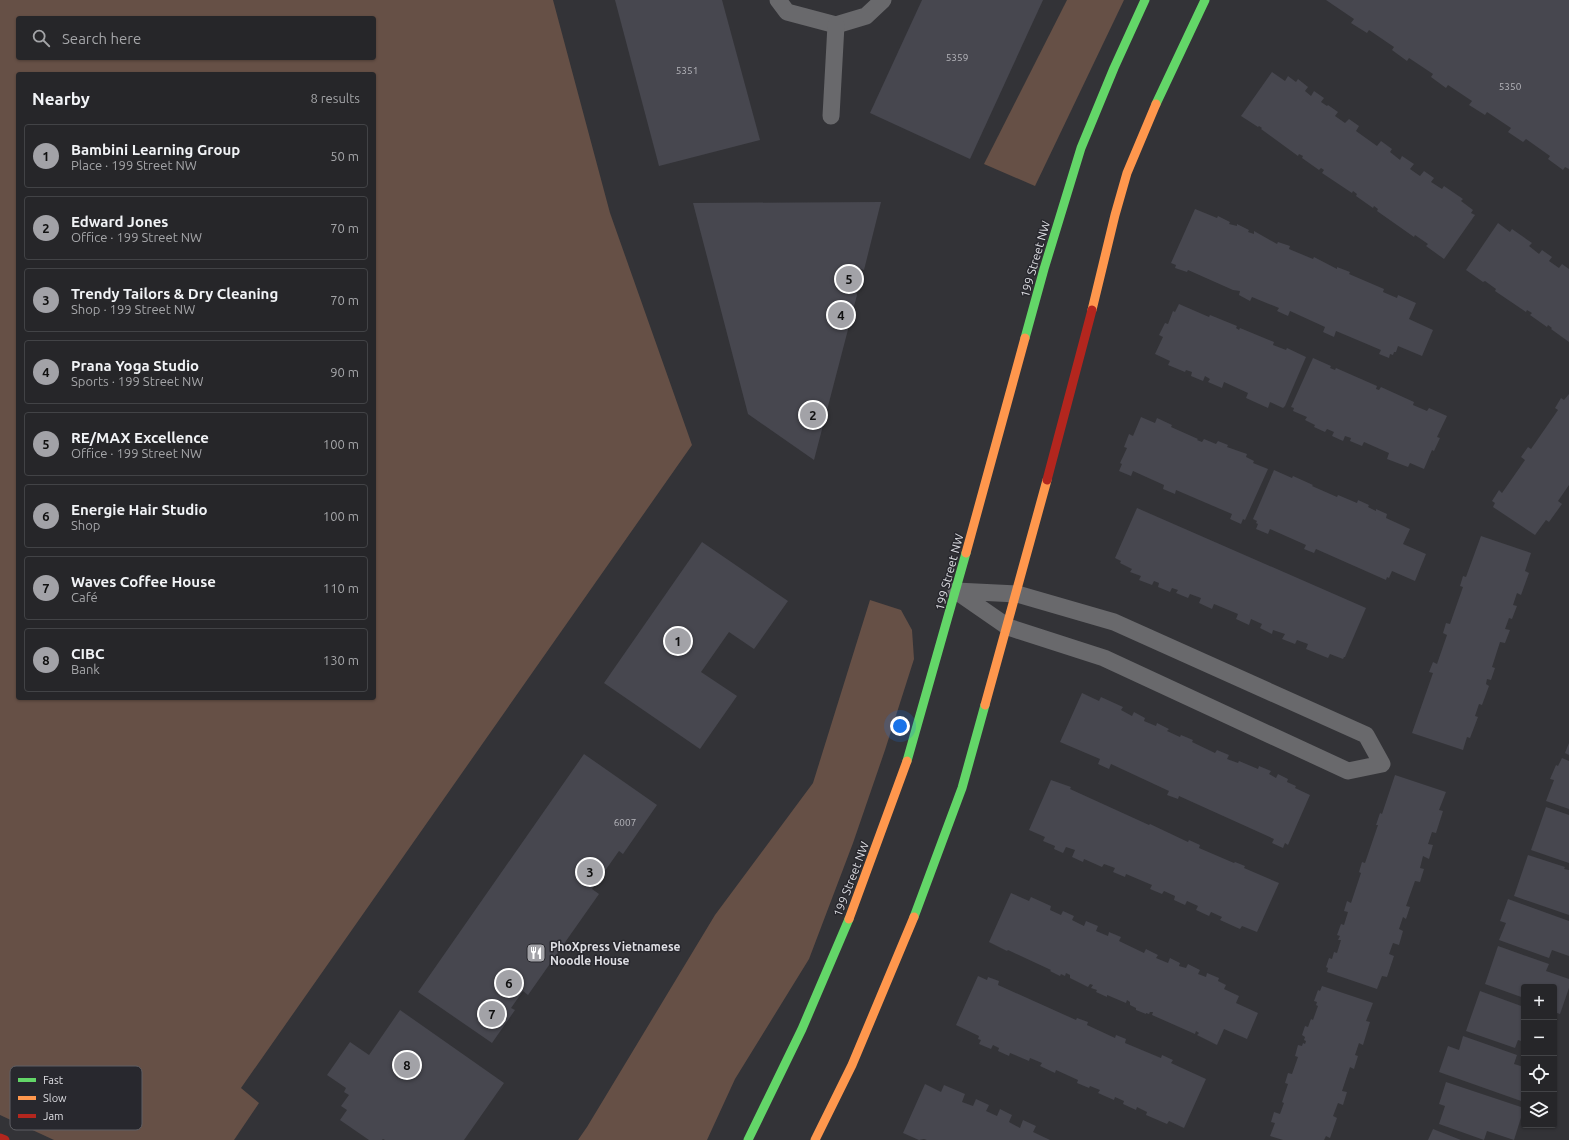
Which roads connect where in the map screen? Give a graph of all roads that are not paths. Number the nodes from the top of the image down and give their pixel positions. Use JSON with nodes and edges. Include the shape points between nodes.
{"nodes":[{"id":1,"x":778,"y":0,"type":"edge"},
{"id":2,"x":883,"y":0,"type":"edge"},
{"id":3,"x":1146,"y":0,"type":"edge"},
{"id":4,"x":1205,"y":0,"type":"edge"},
{"id":5,"x":836,"y":25,"type":"junction"},
{"id":6,"x":831,"y":116,"type":"dead end"},
{"id":7,"x":956,"y":590,"type":"junction"},
{"id":8,"x":1017,"y":594,"type":"junction"},
{"id":9,"x":1008,"y":627,"type":"junction"},
{"id":10,"x":0,"y":1138,"type":"edge"},
{"id":11,"x":5,"y":1140,"type":"edge"},
{"id":12,"x":748,"y":1140,"type":"edge"},
{"id":13,"x":816,"y":1140,"type":"edge"}],
"edges":[{"from":1,"to":5,"type":"lane","via":[[787,12]]},
{"from":2,"to":5,"type":"lane","via":[[866,16]]},
{"from":3,"to":7,"type":"main road","name":"199 Street NW","via":[[1081,148],[1044,269]]},
{"from":4,"to":8,"type":"main road","via":[[1127,172]]},
{"from":5,"to":6,"type":"lane"},
{"from":7,"to":8,"type":"lane"},
{"from":7,"to":9,"type":"lane"},
{"from":7,"to":12,"type":"main road","name":"199 Street NW","via":[[905,769],[859,896],[802,1029]]},
{"from":8,"to":9,"type":"main road"},
{"from":8,"to":9,"type":"lane","via":[[1114,622],[1366,735],[1382,764],[1348,770],[1104,658]]},
{"from":9,"to":13,"type":"main road","via":[[962,788],[911,925],[852,1065]]},
{"from":10,"to":11,"type":"main road"}]}
